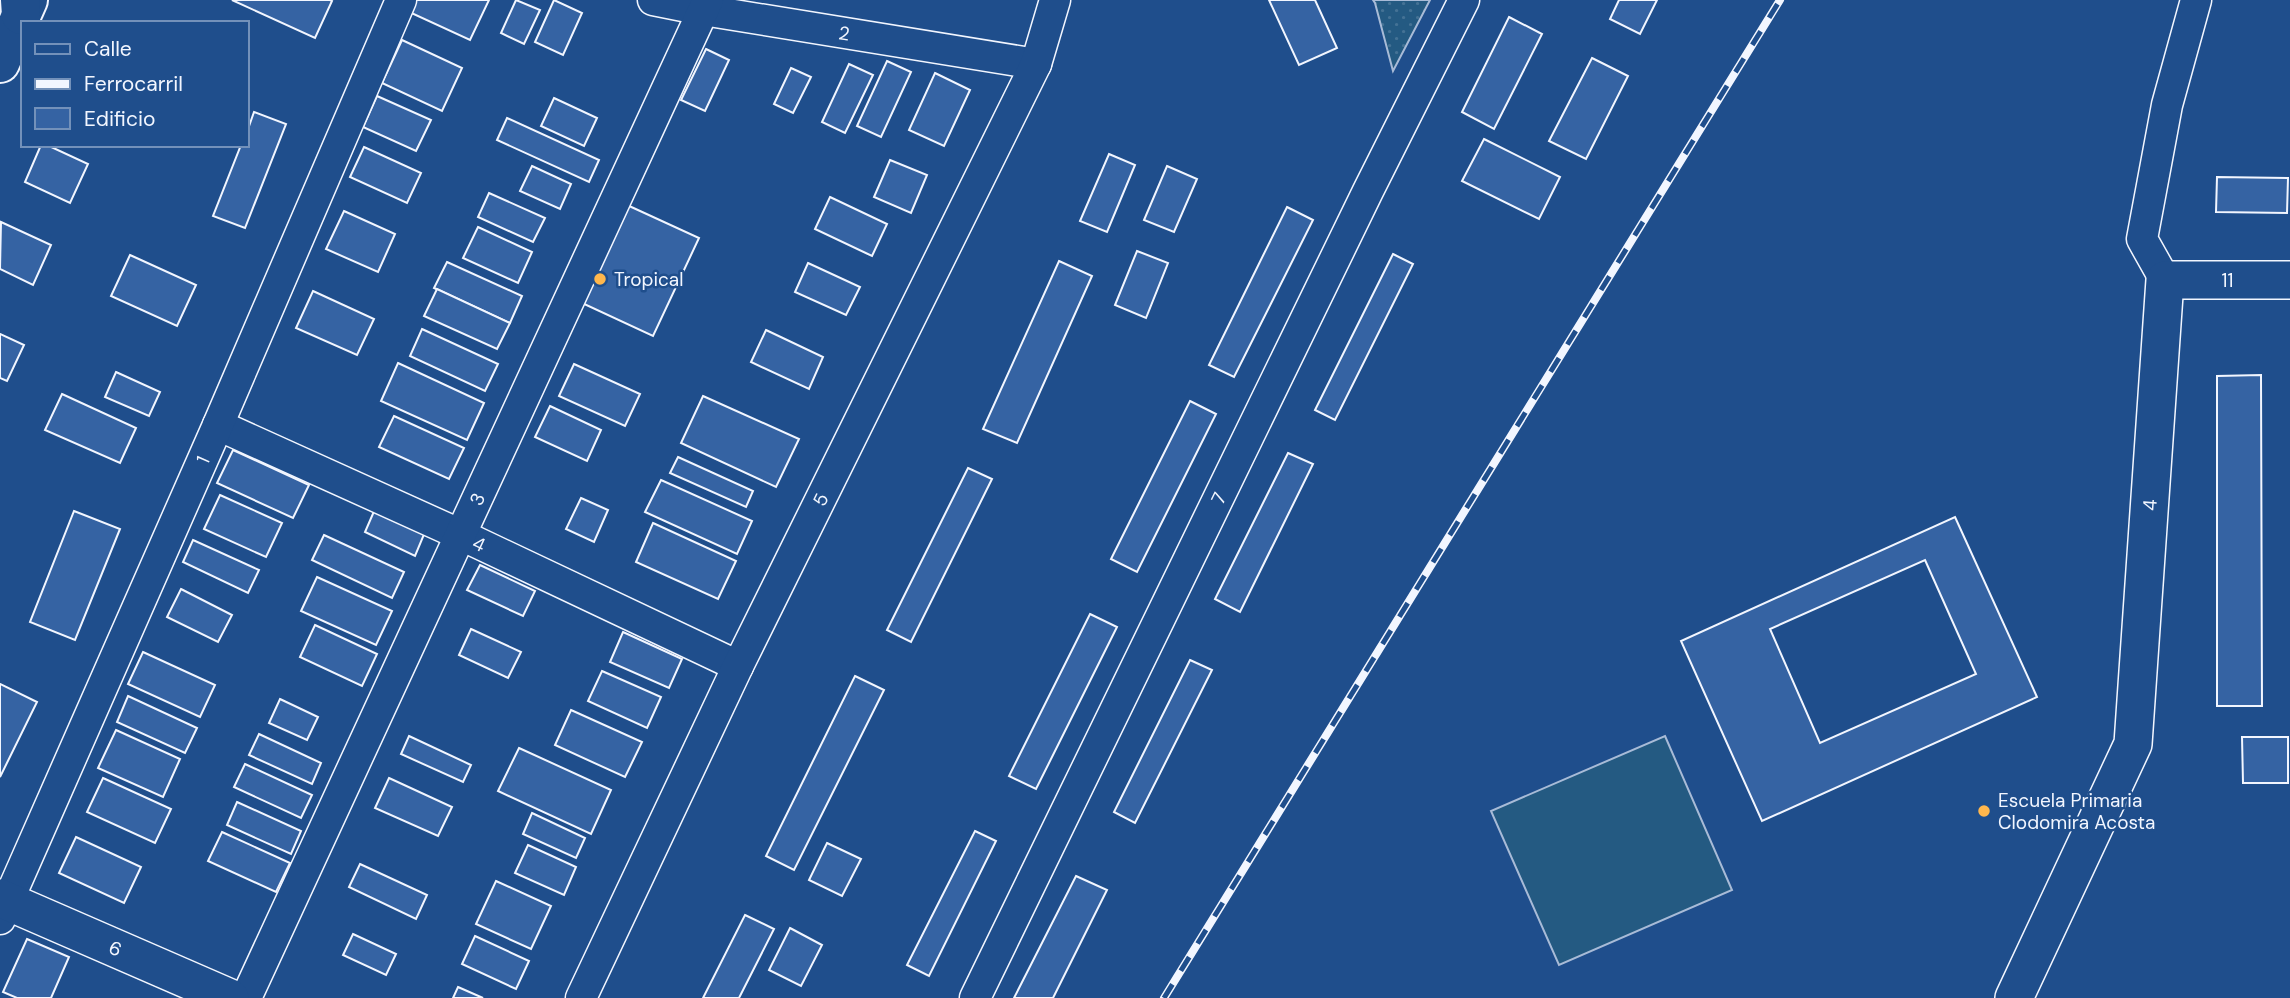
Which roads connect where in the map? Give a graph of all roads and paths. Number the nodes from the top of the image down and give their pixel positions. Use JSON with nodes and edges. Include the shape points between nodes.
{"nodes":[{"id":1,"x":401,"y":0,"type":"edge"},
{"id":2,"x":653,"y":0,"type":"edge"},
{"id":3,"x":1055,"y":0,"type":"edge"},
{"id":4,"x":1464,"y":0,"type":"edge"},
{"id":5,"x":2196,"y":0,"type":"edge"},
{"id":6,"x":23,"y":5,"type":"edge"},
{"id":7,"x":705,"y":5,"type":"edge"},
{"id":8,"x":0,"y":64,"type":"edge"},
{"id":9,"x":1036,"y":64,"type":"junction"},
{"id":10,"x":2290,"y":279,"type":"edge"},
{"id":11,"x":2165,"y":280,"type":"junction"},
{"id":12,"x":218,"y":425,"type":"junction"},
{"id":13,"x":459,"y":534,"type":"junction"},
{"id":14,"x":738,"y":666,"type":"junction"},
{"id":15,"x":3,"y":906,"type":"edge"},
{"id":16,"x":230,"y":998,"type":"edge"},
{"id":17,"x":246,"y":998,"type":"edge"},
{"id":18,"x":581,"y":998,"type":"edge"},
{"id":19,"x":975,"y":998,"type":"edge"},
{"id":20,"x":2014,"y":998,"type":"edge"}],
"edges":[{"from":1,"to":12,"type":"street","name":"1"},
{"from":2,"to":7,"type":"street","name":"2"},
{"from":3,"to":9,"type":"street","name":"5"},
{"from":4,"to":19,"type":"street","name":"7"},
{"from":5,"to":11,"type":"street","via":[[2166,105],[2142,239]]},
{"from":6,"to":8,"type":"main road"},
{"from":7,"to":9,"type":"street","name":"2"},
{"from":7,"to":13,"type":"street","name":"3"},
{"from":9,"to":14,"type":"street","name":"5"},
{"from":10,"to":11,"type":"street","name":"11"},
{"from":11,"to":20,"type":"street","name":"4","via":[[2133,744]]},
{"from":12,"to":13,"type":"street","name":"4"},
{"from":12,"to":15,"type":"street","name":"1"},
{"from":13,"to":14,"type":"street","name":"4"},
{"from":13,"to":17,"type":"street","name":"3"},
{"from":14,"to":18,"type":"street","name":"5"},
{"from":15,"to":16,"type":"street","name":"6"}]}
